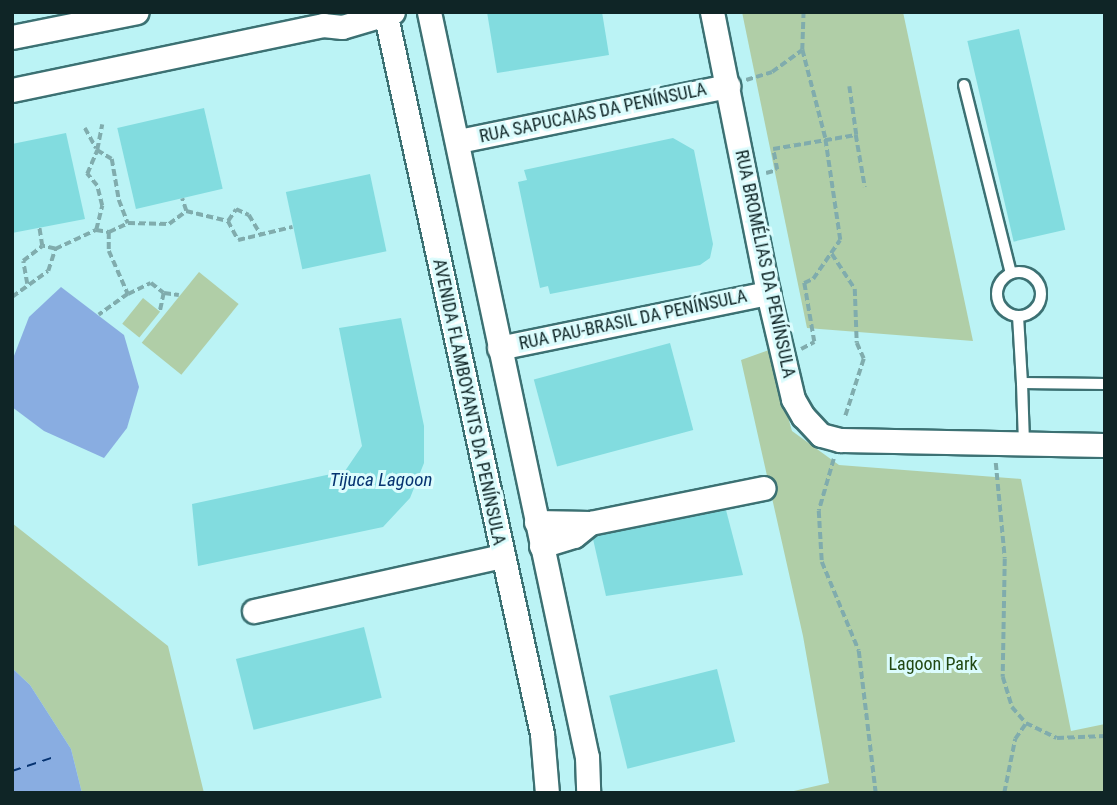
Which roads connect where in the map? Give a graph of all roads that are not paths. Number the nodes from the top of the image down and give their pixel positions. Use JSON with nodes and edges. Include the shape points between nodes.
{"nodes":[{"id":1,"x":137,"y":12,"type":"edge"},
{"id":2,"x":429,"y":12,"type":"edge"},
{"id":3,"x":712,"y":12,"type":"edge"},
{"id":4,"x":388,"y":14,"type":"edge"},
{"id":5,"x":347,"y":20,"type":"edge"},
{"id":6,"x":12,"y":37,"type":"edge"},
{"id":7,"x":964,"y":85,"type":"dead end"},
{"id":8,"x":728,"y":86,"type":"junction"},
{"id":9,"x":12,"y":90,"type":"edge"},
{"id":10,"x":459,"y":141,"type":"junction"},
{"id":11,"x":1011,"y":273,"type":"junction"},
{"id":12,"x":768,"y":293,"type":"junction"},
{"id":13,"x":1018,"y":316,"type":"junction"},
{"id":14,"x":499,"y":348,"type":"junction"},
{"id":15,"x":1022,"y":383,"type":"junction"},
{"id":16,"x":1105,"y":384,"type":"edge"},
{"id":17,"x":1024,"y":444,"type":"junction"},
{"id":18,"x":1105,"y":445,"type":"edge"},
{"id":19,"x":764,"y":488,"type":"dead end"},
{"id":20,"x":536,"y":522,"type":"junction"},
{"id":21,"x":590,"y":523,"type":"junction"},
{"id":22,"x":541,"y":546,"type":"junction"},
{"id":23,"x":503,"y":556,"type":"junction"},
{"id":24,"x":254,"y":611,"type":"dead end"},
{"id":25,"x":547,"y":793,"type":"edge"},
{"id":26,"x":588,"y":793,"type":"edge"}],
"edges":[{"from":1,"to":6,"type":"street"},
{"from":2,"to":10,"type":"street"},
{"from":3,"to":8,"type":"street","name":"RUA BROMÉLIAS DA PENÍNSULA"},
{"from":4,"to":5,"type":"street"},
{"from":4,"to":23,"type":"street","name":"AVENIDA FLAMBOYANTS DA PENÍNSULA"},
{"from":5,"to":9,"type":"street"},
{"from":7,"to":11,"type":"lane"},
{"from":8,"to":10,"type":"street","name":"RUA SAPUCAIAS DA PENÍNSULA"},
{"from":8,"to":12,"type":"street","name":"RUA BROMÉLIAS DA PENÍNSULA"},
{"from":10,"to":14,"type":"street"},
{"from":11,"to":13,"type":"lane","via":[[997,294],[1003,309]]},
{"from":11,"to":13,"type":"lane","via":[[1035,279],[1041,295],[1034,310]]},
{"from":12,"to":14,"type":"street","name":"RUA PAU-BRASIL DA PENÍNSULA"},
{"from":12,"to":17,"type":"street","name":"RUA BROMÉLIAS DA PENÍNSULA","via":[[793,399],[821,435],[839,440]]},
{"from":13,"to":15,"type":"lane"},
{"from":14,"to":20,"type":"street"},
{"from":15,"to":16,"type":"lane"},
{"from":15,"to":17,"type":"lane"},
{"from":17,"to":18,"type":"street","name":"RUA BROMÉLIAS DA PENÍNSULA"},
{"from":19,"to":21,"type":"street"},
{"from":20,"to":21,"type":"street"},
{"from":20,"to":22,"type":"street"},
{"from":21,"to":22,"type":"street","via":[[574,536]]},
{"from":22,"to":26,"type":"street","via":[[587,757]]},
{"from":23,"to":24,"type":"street"},
{"from":23,"to":25,"type":"street","name":"AVENIDA FLAMBOYANTS DA PENÍNSULA","via":[[542,734]]}]}
